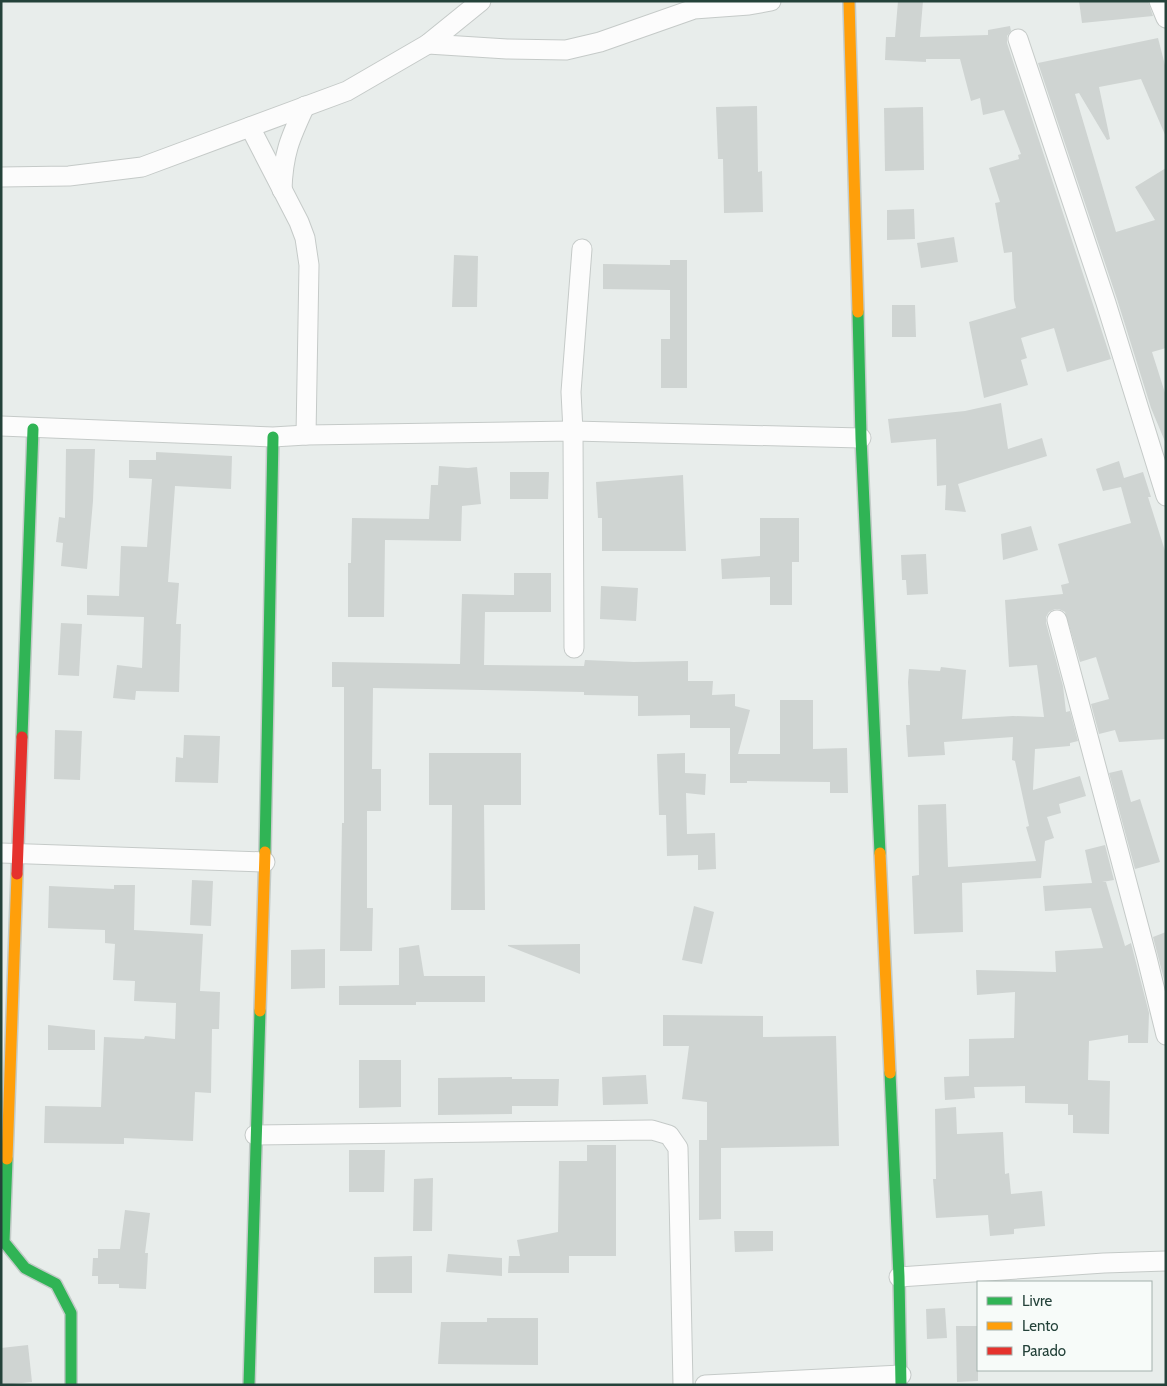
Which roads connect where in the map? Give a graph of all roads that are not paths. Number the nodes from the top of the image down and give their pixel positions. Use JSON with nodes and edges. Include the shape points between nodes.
{"nodes":[{"id":1,"x":481,"y":1,"type":"edge"},
{"id":2,"x":771,"y":1,"type":"edge"},
{"id":3,"x":849,"y":1,"type":"edge"},
{"id":4,"x":1159,"y":1,"type":"edge"},
{"id":5,"x":1166,"y":18,"type":"edge"},
{"id":6,"x":1018,"y":39,"type":"dead end"},
{"id":7,"x":428,"y":44,"type":"junction"},
{"id":8,"x":305,"y":106,"type":"junction"},
{"id":9,"x":250,"y":127,"type":"junction"},
{"id":10,"x":1,"y":177,"type":"edge"},
{"id":11,"x":282,"y":190,"type":"junction"},
{"id":12,"x":582,"y":249,"type":"dead end"},
{"id":13,"x":1,"y":426,"type":"edge"},
{"id":14,"x":33,"y":429,"type":"junction"},
{"id":15,"x":573,"y":431,"type":"junction"},
{"id":16,"x":306,"y":435,"type":"junction"},
{"id":17,"x":273,"y":437,"type":"junction"},
{"id":18,"x":861,"y":438,"type":"junction"},
{"id":19,"x":1166,"y":496,"type":"edge"},
{"id":20,"x":1057,"y":620,"type":"dead end"},
{"id":21,"x":574,"y":648,"type":"dead end"},
{"id":22,"x":9,"y":853,"type":"edge"},
{"id":23,"x":265,"y":862,"type":"junction"},
{"id":24,"x":1166,"y":1035,"type":"edge"},
{"id":25,"x":255,"y":1135,"type":"junction"},
{"id":26,"x":1166,"y":1261,"type":"edge"},
{"id":27,"x":899,"y":1277,"type":"junction"},
{"id":28,"x":901,"y":1380,"type":"edge"},
{"id":29,"x":71,"y":1385,"type":"edge"},
{"id":30,"x":250,"y":1385,"type":"edge"},
{"id":31,"x":682,"y":1385,"type":"edge"},
{"id":32,"x":706,"y":1385,"type":"edge"}],
"edges":[{"from":1,"to":7,"type":"street"},
{"from":2,"to":7,"type":"street","via":[[694,10],[600,42],[566,50]]},
{"from":3,"to":18,"type":"street"},
{"from":4,"to":5,"type":"street"},
{"from":6,"to":19,"type":"street"},
{"from":7,"to":8,"type":"street","via":[[347,91]]},
{"from":8,"to":9,"type":"street"},
{"from":8,"to":11,"type":"street","via":[[289,140]]},
{"from":9,"to":10,"type":"street","via":[[142,167],[69,176]]},
{"from":9,"to":11,"type":"street"},
{"from":11,"to":16,"type":"street","via":[[305,238],[309,265]]},
{"from":12,"to":15,"type":"street","via":[[571,392]]},
{"from":13,"to":14,"type":"street"},
{"from":14,"to":17,"type":"street"},
{"from":14,"to":22,"type":"street"},
{"from":15,"to":16,"type":"street"},
{"from":15,"to":18,"type":"street"},
{"from":15,"to":21,"type":"street"},
{"from":16,"to":17,"type":"street"},
{"from":17,"to":23,"type":"street"},
{"from":18,"to":27,"type":"street"},
{"from":20,"to":24,"type":"street"},
{"from":22,"to":23,"type":"street"},
{"from":22,"to":29,"type":"street","via":[[4,1242],[25,1268],[56,1284],[71,1313]]},
{"from":23,"to":25,"type":"street"},
{"from":25,"to":30,"type":"street"},
{"from":25,"to":31,"type":"street","via":[[652,1130],[669,1134],[678,1148]]},
{"from":26,"to":27,"type":"street"},
{"from":27,"to":28,"type":"street"},
{"from":28,"to":32,"type":"street"}]}
